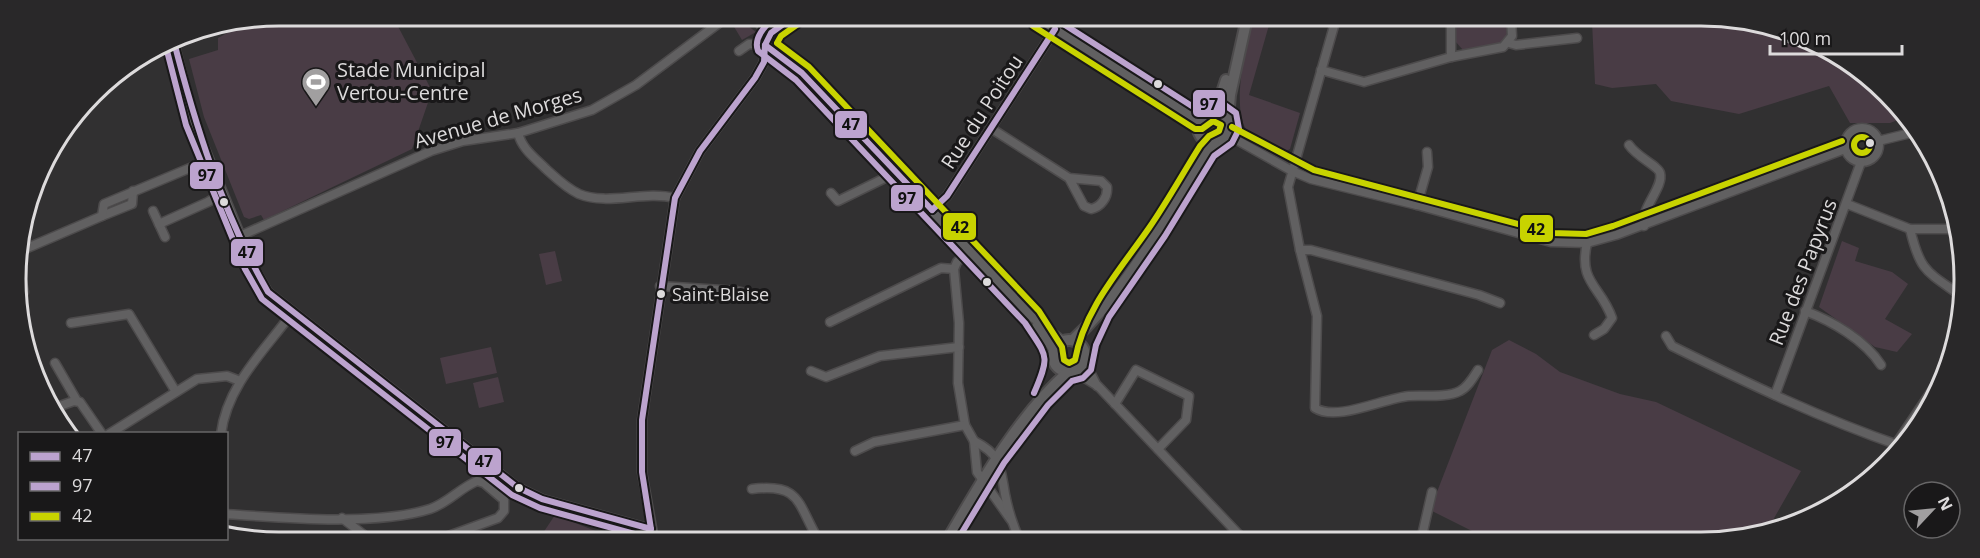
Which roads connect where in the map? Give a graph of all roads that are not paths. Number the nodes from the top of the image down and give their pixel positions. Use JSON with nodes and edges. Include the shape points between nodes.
{"nodes":[{"id":1,"x":715,"y":26,"type":"edge"},
{"id":2,"x":761,"y":26,"type":"edge"},
{"id":3,"x":1050,"y":26,"type":"edge"},
{"id":4,"x":1245,"y":26,"type":"edge"},
{"id":5,"x":1334,"y":26,"type":"edge"},
{"id":6,"x":1451,"y":26,"type":"edge"},
{"id":7,"x":1511,"y":26,"type":"edge"},
{"id":8,"x":763,"y":29,"type":"dead end"},
{"id":9,"x":1055,"y":29,"type":"junction"},
{"id":10,"x":1577,"y":38,"type":"dead end"},
{"id":11,"x":1509,"y":43,"type":"junction"},
{"id":12,"x":765,"y":45,"type":"junction"},
{"id":13,"x":176,"y":48,"type":"edge"},
{"id":14,"x":739,"y":51,"type":"dead end"},
{"id":15,"x":1238,"y":56,"type":"junction"},
{"id":16,"x":1451,"y":57,"type":"junction"},
{"id":17,"x":1322,"y":70,"type":"junction"},
{"id":18,"x":1210,"y":111,"type":"junction"},
{"id":19,"x":1228,"y":118,"type":"junction"},
{"id":20,"x":1199,"y":121,"type":"junction"},
{"id":21,"x":992,"y":129,"type":"junction"},
{"id":22,"x":518,"y":133,"type":"junction"},
{"id":23,"x":1908,"y":133,"type":"edge"},
{"id":24,"x":1228,"y":135,"type":"junction"},
{"id":25,"x":1202,"y":136,"type":"junction"},
{"id":26,"x":1878,"y":141,"type":"junction"},
{"id":27,"x":1214,"y":143,"type":"junction"},
{"id":28,"x":1629,"y":145,"type":"dead end"},
{"id":29,"x":1845,"y":149,"type":"junction"},
{"id":30,"x":1427,"y":152,"type":"dead end"},
{"id":31,"x":209,"y":160,"type":"junction"},
{"id":32,"x":1861,"y":162,"type":"junction"},
{"id":33,"x":895,"y":170,"type":"junction"},
{"id":34,"x":1292,"y":171,"type":"junction"},
{"id":35,"x":1069,"y":177,"type":"junction"},
{"id":36,"x":1188,"y":177,"type":"junction"},
{"id":37,"x":223,"y":193,"type":"junction"},
{"id":38,"x":831,"y":193,"type":"dead end"},
{"id":39,"x":675,"y":198,"type":"junction"},
{"id":40,"x":1847,"y":204,"type":"junction"},
{"id":41,"x":1417,"y":205,"type":"junction"},
{"id":42,"x":932,"y":210,"type":"junction"},
{"id":43,"x":153,"y":211,"type":"dead end"},
{"id":44,"x":159,"y":224,"type":"junction"},
{"id":45,"x":1644,"y":226,"type":"junction"},
{"id":46,"x":1910,"y":229,"type":"junction"},
{"id":47,"x":1950,"y":229,"type":"edge"},
{"id":48,"x":240,"y":236,"type":"junction"},
{"id":49,"x":165,"y":237,"type":"dead end"},
{"id":50,"x":1587,"y":243,"type":"junction"},
{"id":51,"x":28,"y":248,"type":"edge"},
{"id":52,"x":969,"y":250,"type":"junction"},
{"id":53,"x":1300,"y":250,"type":"junction"},
{"id":54,"x":954,"y":269,"type":"junction"},
{"id":55,"x":660,"y":286,"type":"junction"},
{"id":56,"x":1954,"y":291,"type":"edge"},
{"id":57,"x":758,"y":296,"type":"dead end"},
{"id":58,"x":1500,"y":303,"type":"dead end"},
{"id":59,"x":1805,"y":311,"type":"junction"},
{"id":60,"x":1101,"y":312,"type":"junction"},
{"id":61,"x":292,"y":313,"type":"junction"},
{"id":62,"x":1032,"y":317,"type":"junction"},
{"id":63,"x":830,"y":322,"type":"dead end"},
{"id":64,"x":72,"y":323,"type":"dead end"},
{"id":65,"x":1594,"y":335,"type":"dead end"},
{"id":66,"x":1666,"y":336,"type":"dead end"},
{"id":67,"x":1068,"y":341,"type":"junction"},
{"id":68,"x":958,"y":347,"type":"junction"},
{"id":69,"x":1054,"y":351,"type":"junction"},
{"id":70,"x":1085,"y":356,"type":"junction"},
{"id":71,"x":55,"y":363,"type":"dead end"},
{"id":72,"x":1056,"y":365,"type":"junction"},
{"id":73,"x":1881,"y":365,"type":"dead end"},
{"id":74,"x":1478,"y":370,"type":"dead end"},
{"id":75,"x":811,"y":371,"type":"dead end"},
{"id":76,"x":1071,"y":372,"type":"junction"},
{"id":77,"x":240,"y":381,"type":"junction"},
{"id":78,"x":1098,"y":386,"type":"junction"},
{"id":79,"x":176,"y":392,"type":"junction"},
{"id":80,"x":1775,"y":395,"type":"junction"},
{"id":81,"x":1041,"y":399,"type":"junction"},
{"id":82,"x":77,"y":401,"type":"junction"},
{"id":83,"x":1115,"y":404,"type":"junction"},
{"id":84,"x":59,"y":406,"type":"edge"},
{"id":85,"x":965,"y":425,"type":"junction"},
{"id":86,"x":100,"y":432,"type":"edge"},
{"id":87,"x":113,"y":432,"type":"edge"},
{"id":88,"x":222,"y":432,"type":"edge"},
{"id":89,"x":974,"y":441,"type":"junction"},
{"id":90,"x":1894,"y":444,"type":"edge"},
{"id":91,"x":1158,"y":449,"type":"junction"},
{"id":92,"x":855,"y":451,"type":"dead end"},
{"id":93,"x":997,"y":458,"type":"junction"},
{"id":94,"x":982,"y":481,"type":"junction"},
{"id":95,"x":752,"y":489,"type":"dead end"},
{"id":96,"x":1432,"y":492,"type":"dead end"},
{"id":97,"x":228,"y":514,"type":"edge"},
{"id":98,"x":342,"y":518,"type":"junction"},
{"id":99,"x":1011,"y":520,"type":"junction"},
{"id":100,"x":651,"y":529,"type":"junction"},
{"id":101,"x":360,"y":532,"type":"edge"},
{"id":102,"x":460,"y":532,"type":"edge"},
{"id":103,"x":652,"y":532,"type":"edge"},
{"id":104,"x":814,"y":532,"type":"edge"},
{"id":105,"x":952,"y":532,"type":"edge"},
{"id":106,"x":1016,"y":532,"type":"edge"},
{"id":107,"x":1236,"y":532,"type":"edge"},
{"id":108,"x":1423,"y":532,"type":"edge"}],
"edges":[{"from":1,"to":22,"type":"street","name":"Avenue de Morges","via":[[606,103]]},
{"from":2,"to":8,"type":"street"},
{"from":3,"to":9,"type":"street"},
{"from":4,"to":15,"type":"street"},
{"from":5,"to":17,"type":"street"},
{"from":6,"to":16,"type":"street"},
{"from":7,"to":11,"type":"street"},
{"from":9,"to":20,"type":"street"},
{"from":9,"to":21,"type":"street","name":"Rue du Poitou"},
{"from":10,"to":11,"type":"street"},
{"from":11,"to":16,"type":"street"},
{"from":12,"to":14,"type":"street","via":[[749,44]]},
{"from":12,"to":33,"type":"street","via":[[802,73]]},
{"from":12,"to":39,"type":"street","via":[[764,62],[755,78],[700,151]]},
{"from":13,"to":31,"type":"street","via":[[194,122]]},
{"from":15,"to":18,"type":"street","via":[[1220,99]]},
{"from":15,"to":19,"type":"street"},
{"from":16,"to":17,"type":"street","via":[[1364,82]]},
{"from":17,"to":34,"type":"street"},
{"from":18,"to":19,"type":"street"},
{"from":18,"to":20,"type":"street"},
{"from":19,"to":24,"type":"street"},
{"from":20,"to":25,"type":"street"},
{"from":21,"to":35,"type":"street"},
{"from":21,"to":42,"type":"street","name":"Rue du Poitou","via":[[947,196]]},
{"from":22,"to":39,"type":"street","via":[[529,154],[579,194],[591,198]]},
{"from":22,"to":48,"type":"street","name":"Avenue de Morges","via":[[473,139],[431,151]]},
{"from":23,"to":26,"type":"street"},
{"from":24,"to":27,"type":"street"},
{"from":24,"to":34,"type":"street"},
{"from":25,"to":27,"type":"street"},
{"from":25,"to":36,"type":"street"},
{"from":26,"to":29,"type":"street","via":[[1873,132],[1857,128],[1846,139]]},
{"from":26,"to":32,"type":"street","via":[[1875,156]]},
{"from":27,"to":36,"type":"street"},
{"from":28,"to":45,"type":"street","via":[[1635,156],[1656,166],[1660,173]]},
{"from":29,"to":32,"type":"street","via":[[1851,158]]},
{"from":29,"to":45,"type":"street"},
{"from":30,"to":41,"type":"street","via":[[1428,167]]},
{"from":31,"to":37,"type":"street"},
{"from":31,"to":51,"type":"street","via":[[104,204],[102,216]]},
{"from":32,"to":40,"type":"street","name":"Rue des Papyrus"},
{"from":33,"to":38,"type":"street","via":[[838,201]]},
{"from":33,"to":42,"type":"street"},
{"from":34,"to":41,"type":"street"},
{"from":34,"to":53,"type":"street","via":[[1288,187]]},
{"from":35,"to":35,"type":"street","via":[[1101,182],[1107,187],[1103,201],[1091,209],[1084,206]]},
{"from":36,"to":60,"type":"street","via":[[1158,231]]},
{"from":37,"to":44,"type":"street"},
{"from":37,"to":48,"type":"street"},
{"from":39,"to":55,"type":"street"},
{"from":40,"to":46,"type":"street"},
{"from":40,"to":59,"type":"street","name":"Rue des Papyrus"},
{"from":41,"to":50,"type":"street","via":[[1551,242]]},
{"from":42,"to":52,"type":"street"},
{"from":43,"to":44,"type":"street"},
{"from":44,"to":49,"type":"street"},
{"from":45,"to":50,"type":"street"},
{"from":46,"to":47,"type":"street"},
{"from":46,"to":56,"type":"street","via":[[1917,259]]},
{"from":48,"to":61,"type":"street","via":[[268,292]]},
{"from":50,"to":65,"type":"street","via":[[1584,266],[1591,286],[1606,301],[1612,318]]},
{"from":52,"to":54,"type":"street"},
{"from":52,"to":62,"type":"street"},
{"from":53,"to":58,"type":"street","via":[[1437,283]]},
{"from":53,"to":74,"type":"street","via":[[1317,316],[1315,408],[1323,413],[1341,412],[1404,396],[1459,392]]},
{"from":54,"to":63,"type":"street","via":[[940,268]]},
{"from":54,"to":68,"type":"street"},
{"from":55,"to":57,"type":"street"},
{"from":55,"to":100,"type":"street","via":[[642,428],[642,472]]},
{"from":59,"to":73,"type":"street","via":[[1823,318],[1872,352]]},
{"from":59,"to":80,"type":"street","name":"Rue des Papyrus"},
{"from":60,"to":67,"type":"street"},
{"from":60,"to":70,"type":"street"},
{"from":61,"to":77,"type":"street"},
{"from":61,"to":100,"type":"street","via":[[517,487],[542,499]]},
{"from":62,"to":67,"type":"street"},
{"from":62,"to":69,"type":"street"},
{"from":64,"to":79,"type":"street","via":[[129,314]]},
{"from":66,"to":80,"type":"street","via":[[1672,346]]},
{"from":67,"to":69,"type":"street"},
{"from":67,"to":70,"type":"street"},
{"from":68,"to":75,"type":"street","via":[[880,356],[826,377]]},
{"from":68,"to":85,"type":"street","via":[[958,383]]},
{"from":69,"to":72,"type":"street"},
{"from":70,"to":76,"type":"street"},
{"from":70,"to":78,"type":"street"},
{"from":71,"to":82,"type":"street"},
{"from":72,"to":76,"type":"street"},
{"from":72,"to":81,"type":"street"},
{"from":76,"to":78,"type":"street"},
{"from":76,"to":81,"type":"street"},
{"from":77,"to":79,"type":"street","via":[[227,376],[203,377]]},
{"from":77,"to":88,"type":"street","via":[[229,402]]},
{"from":78,"to":83,"type":"street"},
{"from":79,"to":87,"type":"street"},
{"from":80,"to":90,"type":"street","via":[[1852,430]]},
{"from":81,"to":93,"type":"street"},
{"from":82,"to":84,"type":"street"},
{"from":82,"to":86,"type":"street"},
{"from":83,"to":91,"type":"street"},
{"from":83,"to":91,"type":"street","via":[[1136,370],[1189,396],[1186,420]]},
{"from":85,"to":89,"type":"street"},
{"from":85,"to":92,"type":"street","via":[[874,442]]},
{"from":89,"to":93,"type":"street"},
{"from":89,"to":94,"type":"street","via":[[977,472]]},
{"from":91,"to":107,"type":"street"},
{"from":93,"to":94,"type":"street"},
{"from":93,"to":99,"type":"street"},
{"from":94,"to":99,"type":"street"},
{"from":94,"to":105,"type":"street"},
{"from":95,"to":104,"type":"street","via":[[774,486],[790,493]]},
{"from":96,"to":108,"type":"street"},
{"from":97,"to":98,"type":"street"},
{"from":98,"to":101,"type":"street"},
{"from":98,"to":102,"type":"street","via":[[415,513],[446,502],[477,481],[504,500],[504,511],[498,518]]},
{"from":99,"to":106,"type":"street"},
{"from":100,"to":103,"type":"street"}]}
